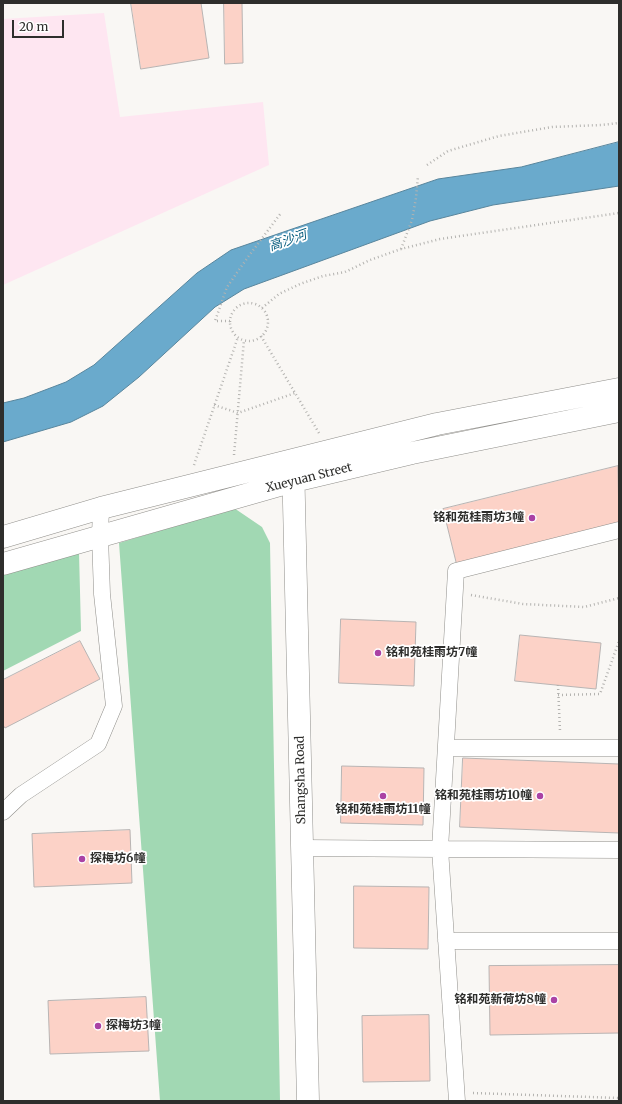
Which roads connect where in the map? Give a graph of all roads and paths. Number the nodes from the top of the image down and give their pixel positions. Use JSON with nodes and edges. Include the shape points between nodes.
{"nodes":[{"id":1,"x":619,"y":123,"type":"edge"},
{"id":2,"x":427,"y":165,"type":"dead end"},
{"id":3,"x":418,"y":176,"type":"dead end"},
{"id":4,"x":281,"y":213,"type":"dead end"},
{"id":5,"x":619,"y":213,"type":"edge"},
{"id":6,"x":401,"y":249,"type":"junction"},
{"id":7,"x":262,"y":308,"type":"junction"},
{"id":8,"x":230,"y":321,"type":"junction"},
{"id":9,"x":261,"y":336,"type":"junction"},
{"id":10,"x":238,"y":337,"type":"junction"},
{"id":11,"x":244,"y":340,"type":"junction"},
{"id":12,"x":619,"y":388,"type":"edge"},
{"id":13,"x":295,"y":393,"type":"junction"},
{"id":14,"x":214,"y":406,"type":"junction"},
{"id":15,"x":619,"y":411,"type":"edge"},
{"id":16,"x":238,"y":413,"type":"junction"},
{"id":17,"x":330,"y":450,"type":"junction"},
{"id":18,"x":293,"y":460,"type":"junction"},
{"id":19,"x":233,"y":475,"type":"junction"},
{"id":20,"x":294,"y":481,"type":"junction"},
{"id":21,"x":186,"y":486,"type":"junction"},
{"id":22,"x":101,"y":508,"type":"junction"},
{"id":23,"x":619,"y":530,"type":"edge"},
{"id":24,"x":100,"y":536,"type":"junction"},
{"id":25,"x":3,"y":537,"type":"edge"},
{"id":26,"x":3,"y":564,"type":"edge"},
{"id":27,"x":455,"y":593,"type":"junction"},
{"id":28,"x":619,"y":598,"type":"edge"},
{"id":29,"x":619,"y":641,"type":"edge"},
{"id":30,"x":558,"y":685,"type":"dead end"},
{"id":31,"x":558,"y":695,"type":"junction"},
{"id":32,"x":446,"y":748,"type":"junction"},
{"id":33,"x":561,"y":748,"type":"junction"},
{"id":34,"x":619,"y":748,"type":"edge"},
{"id":35,"x":3,"y":812,"type":"edge"},
{"id":36,"x":302,"y":848,"type":"junction"},
{"id":37,"x":440,"y":849,"type":"junction"},
{"id":38,"x":619,"y":850,"type":"edge"},
{"id":39,"x":446,"y":941,"type":"junction"},
{"id":40,"x":619,"y":941,"type":"edge"},
{"id":41,"x":456,"y":1097,"type":"edge"},
{"id":42,"x":619,"y":1098,"type":"edge"},
{"id":43,"x":308,"y":1101,"type":"edge"}],
"edges":[{"from":1,"to":2,"type":"path","via":[[552,127],[499,136],[448,151]]},
{"from":3,"to":6,"type":"path","via":[[412,220]]},
{"from":4,"to":8,"type":"path","via":[[227,287],[215,321]]},
{"from":5,"to":6,"type":"path","via":[[440,239]]},
{"from":6,"to":7,"type":"path","via":[[345,272],[300,284],[280,294]]},
{"from":7,"to":8,"type":"path","via":[[250,303],[238,306]]},
{"from":7,"to":9,"type":"path","via":[[268,325],[266,332]]},
{"from":8,"to":10,"type":"path","via":[[233,333]]},
{"from":9,"to":11,"type":"path","via":[[256,340]]},
{"from":9,"to":13,"type":"path"},
{"from":10,"to":11,"type":"path"},
{"from":10,"to":14,"type":"path"},
{"from":11,"to":16,"type":"path"},
{"from":12,"to":17,"type":"main road","name":"Xueyuan Street","via":[[437,424]]},
{"from":13,"to":16,"type":"path"},
{"from":13,"to":17,"type":"path"},
{"from":14,"to":16,"type":"path"},
{"from":14,"to":21,"type":"path"},
{"from":15,"to":20,"type":"main road","name":"Xueyuan Street","via":[[412,452]]},
{"from":16,"to":19,"type":"path"},
{"from":17,"to":18,"type":"main road","name":"Xueyuan Street"},
{"from":18,"to":19,"type":"main road","name":"Xueyuan Street"},
{"from":18,"to":20,"type":"main road","name":"Shangsha Road"},
{"from":19,"to":21,"type":"main road","name":"Xueyuan Street"},
{"from":20,"to":24,"type":"main road","name":"Xueyuan Street"},
{"from":20,"to":36,"type":"main road","name":"Shangsha Road"},
{"from":21,"to":22,"type":"main road","name":"Xueyuan Street"},
{"from":22,"to":24,"type":"street"},
{"from":22,"to":25,"type":"main road","name":"Xueyuan Street"},
{"from":23,"to":27,"type":"street","via":[[456,570]]},
{"from":24,"to":26,"type":"main road","name":"Xueyuan Street"},
{"from":24,"to":35,"type":"street","via":[[102,594],[114,706],[98,744],[21,795]]},
{"from":27,"to":28,"type":"path","via":[[523,604],[584,607]]},
{"from":27,"to":32,"type":"street"},
{"from":29,"to":31,"type":"path","via":[[600,694]]},
{"from":30,"to":31,"type":"path"},
{"from":31,"to":33,"type":"path"},
{"from":32,"to":33,"type":"street"},
{"from":32,"to":37,"type":"street"},
{"from":33,"to":34,"type":"street"},
{"from":36,"to":37,"type":"street"},
{"from":36,"to":43,"type":"main road","name":"Shangsha Road"},
{"from":37,"to":38,"type":"street"},
{"from":37,"to":39,"type":"street"},
{"from":39,"to":40,"type":"street"},
{"from":39,"to":41,"type":"street"},
{"from":41,"to":42,"type":"path"}]}
